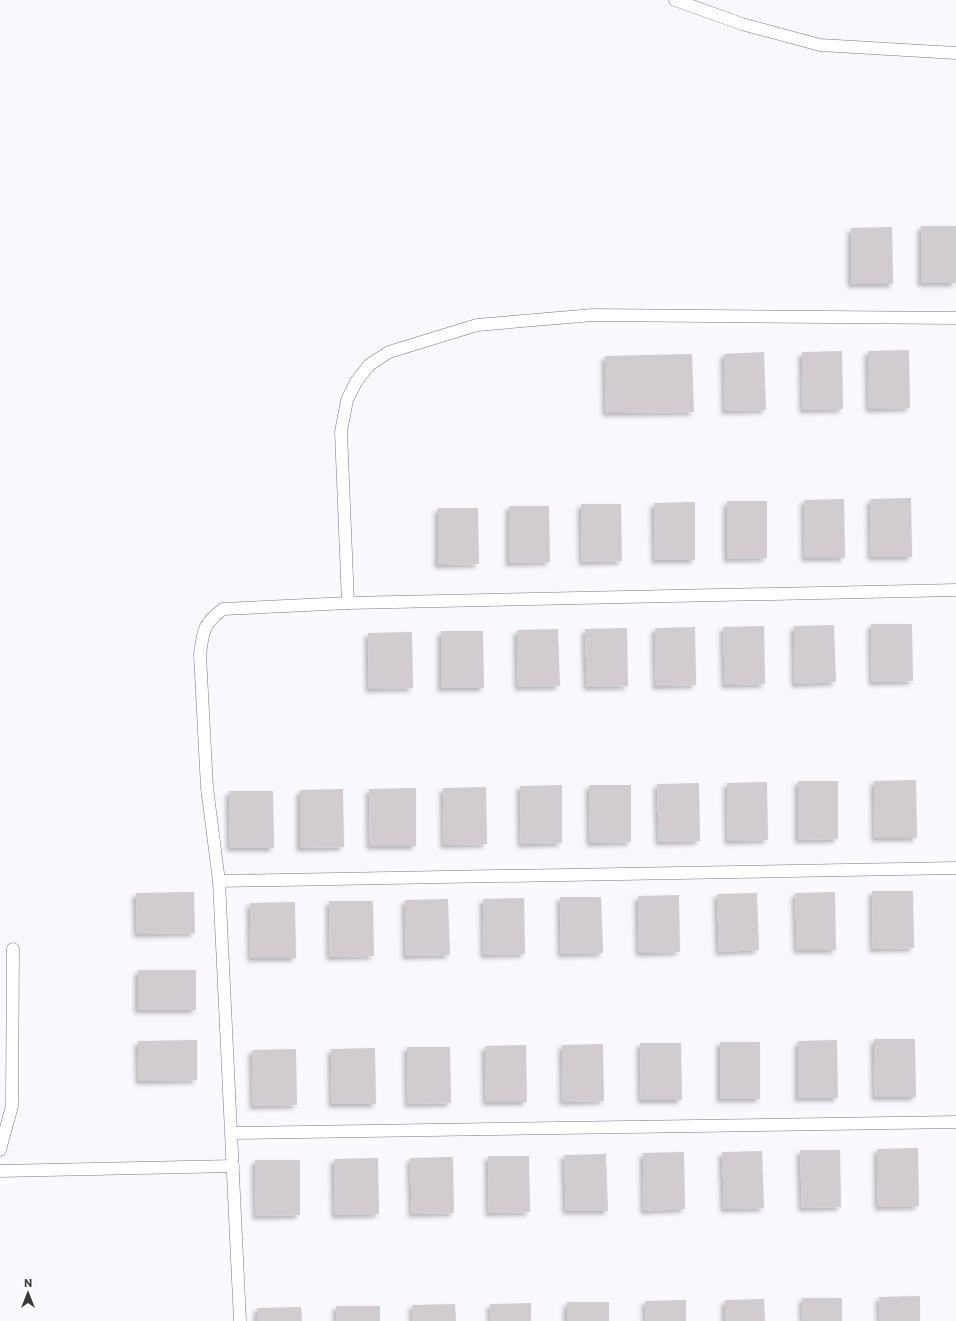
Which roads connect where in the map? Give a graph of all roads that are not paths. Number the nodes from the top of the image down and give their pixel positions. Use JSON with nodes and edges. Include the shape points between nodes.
{"nodes":[{"id":1,"x":675,"y":0,"type":"edge"},
{"id":2,"x":956,"y":53,"type":"edge"},
{"id":3,"x":956,"y":318,"type":"edge"},
{"id":4,"x":956,"y":590,"type":"edge"},
{"id":5,"x":348,"y":603,"type":"junction"},
{"id":6,"x":956,"y":868,"type":"edge"},
{"id":7,"x":219,"y":881,"type":"junction"},
{"id":8,"x":13,"y":949,"type":"dead end"},
{"id":9,"x":956,"y":1122,"type":"edge"},
{"id":10,"x":232,"y":1133,"type":"junction"},
{"id":11,"x":0,"y":1150,"type":"edge"},
{"id":12,"x":233,"y":1166,"type":"junction"},
{"id":13,"x":0,"y":1171,"type":"edge"},
{"id":14,"x":240,"y":1321,"type":"edge"}],
"edges":[{"from":1,"to":2,"type":"lane","via":[[742,24],[820,45]]},
{"from":3,"to":5,"type":"lane","via":[[593,315],[476,325],[389,352],[369,365],[356,382],[347,400],[341,432]]},
{"from":4,"to":5,"type":"lane"},
{"from":5,"to":7,"type":"lane","via":[[223,609],[211,618],[202,634],[200,655],[207,788]]},
{"from":6,"to":7,"type":"lane"},
{"from":7,"to":10,"type":"lane"},
{"from":8,"to":11,"type":"lane","via":[[12,1106]]},
{"from":9,"to":10,"type":"lane"},
{"from":10,"to":12,"type":"lane"},
{"from":12,"to":13,"type":"lane"},
{"from":12,"to":14,"type":"lane"}]}
